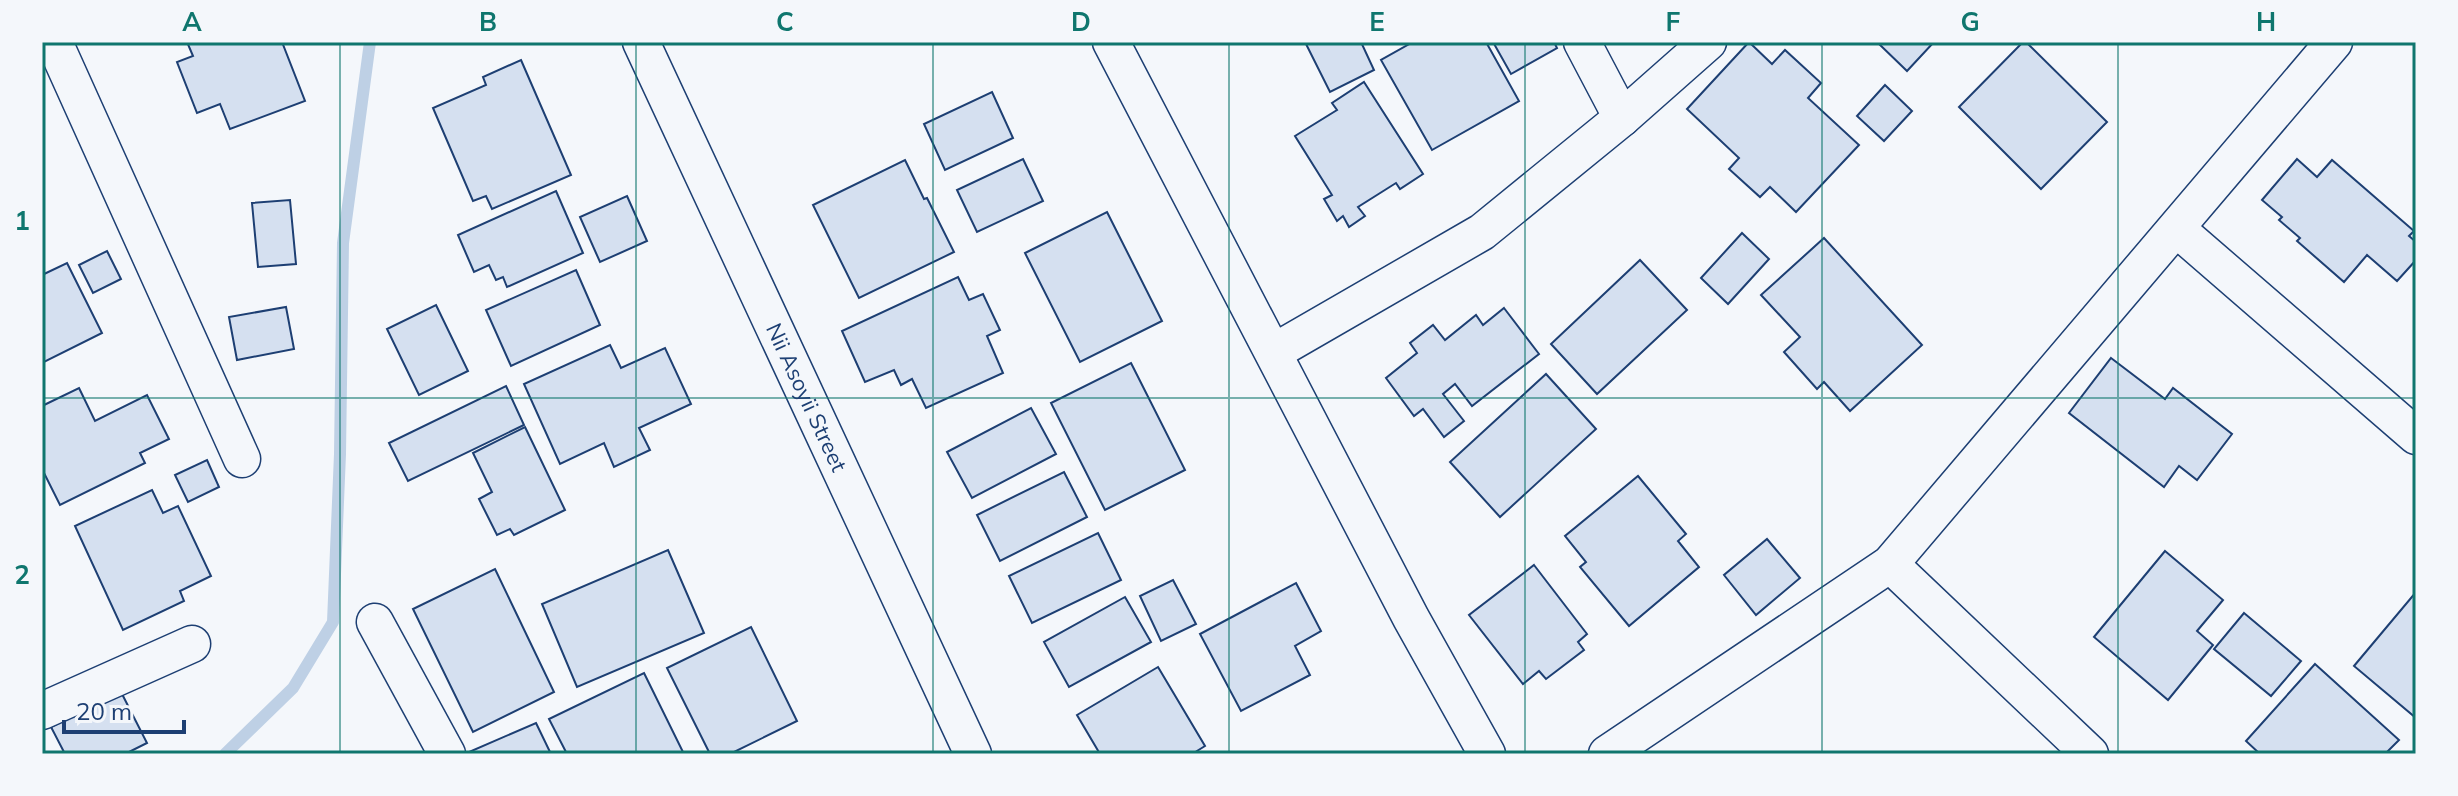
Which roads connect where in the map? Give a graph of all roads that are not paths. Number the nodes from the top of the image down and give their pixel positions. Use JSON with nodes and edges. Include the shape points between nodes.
{"nodes":[{"id":1,"x":54,"y":42,"type":"edge"},
{"id":2,"x":641,"y":42,"type":"edge"},
{"id":3,"x":1111,"y":42,"type":"edge"},
{"id":4,"x":1582,"y":42,"type":"edge"},
{"id":5,"x":1708,"y":42,"type":"edge"},
{"id":6,"x":2334,"y":42,"type":"edge"},
{"id":7,"x":1622,"y":118,"type":"junction"},
{"id":8,"x":2177,"y":229,"type":"junction"},
{"id":9,"x":1274,"y":352,"type":"junction"},
{"id":10,"x":2416,"y":436,"type":"edge"},
{"id":11,"x":242,"y":459,"type":"dead end"},
{"id":12,"x":1890,"y":564,"type":"junction"},
{"id":13,"x":375,"y":622,"type":"dead end"},
{"id":14,"x":192,"y":644,"type":"dead end"},
{"id":15,"x":42,"y":711,"type":"edge"},
{"id":16,"x":965,"y":751,"type":"edge"},
{"id":17,"x":447,"y":754,"type":"edge"},
{"id":18,"x":1487,"y":754,"type":"edge"},
{"id":19,"x":1607,"y":754,"type":"edge"},
{"id":20,"x":2090,"y":754,"type":"edge"}],
"edges":[{"from":1,"to":11,"type":"street"},
{"from":2,"to":16,"type":"street","name":"Nii Asoyii Street","via":[[786,349]]},
{"from":3,"to":9,"type":"street"},
{"from":4,"to":7,"type":"street"},
{"from":5,"to":7,"type":"street"},
{"from":6,"to":8,"type":"street"},
{"from":7,"to":9,"type":"street","via":[[1482,232]]},
{"from":8,"to":10,"type":"street"},
{"from":8,"to":12,"type":"street"},
{"from":9,"to":18,"type":"street"},
{"from":12,"to":19,"type":"street"},
{"from":12,"to":20,"type":"street"},
{"from":13,"to":17,"type":"street"},
{"from":14,"to":15,"type":"street"}]}
